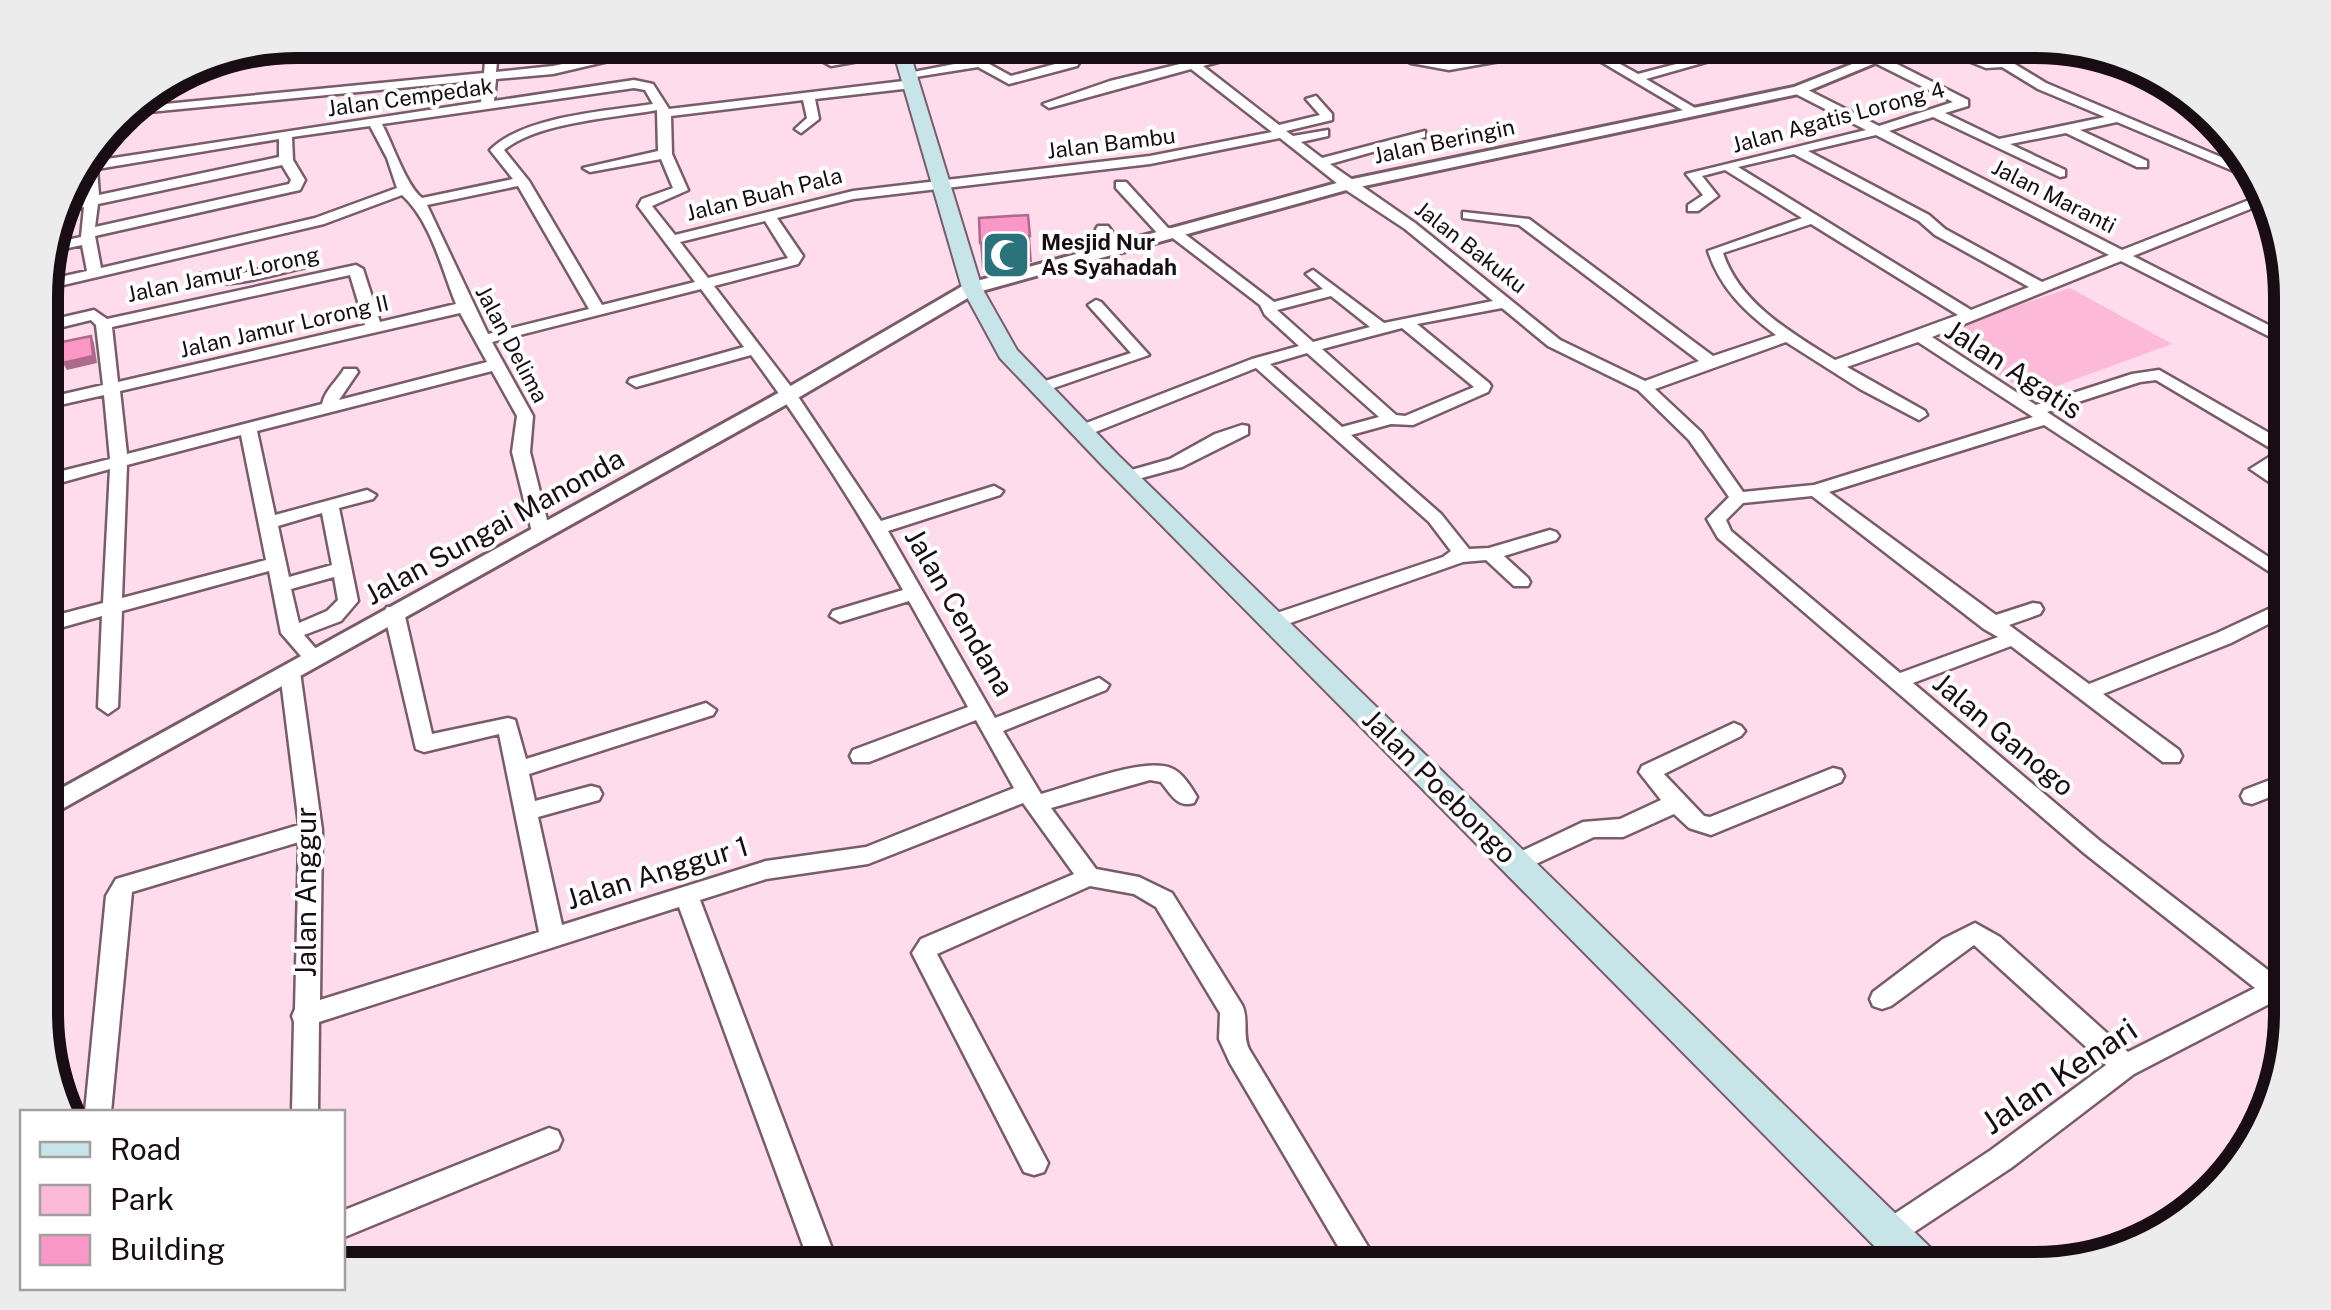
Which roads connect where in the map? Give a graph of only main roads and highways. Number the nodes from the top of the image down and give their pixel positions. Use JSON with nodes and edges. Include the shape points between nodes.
{"nodes":[{"id":1,"x":904,"y":58,"type":"edge"},
{"id":2,"x":1908,"y":1252,"type":"edge"}],
"edges":[{"from":1,"to":2,"type":"main road","name":"Jalan Poebongo","via":[[972,288],[1000,341],[1127,477]]}]}
